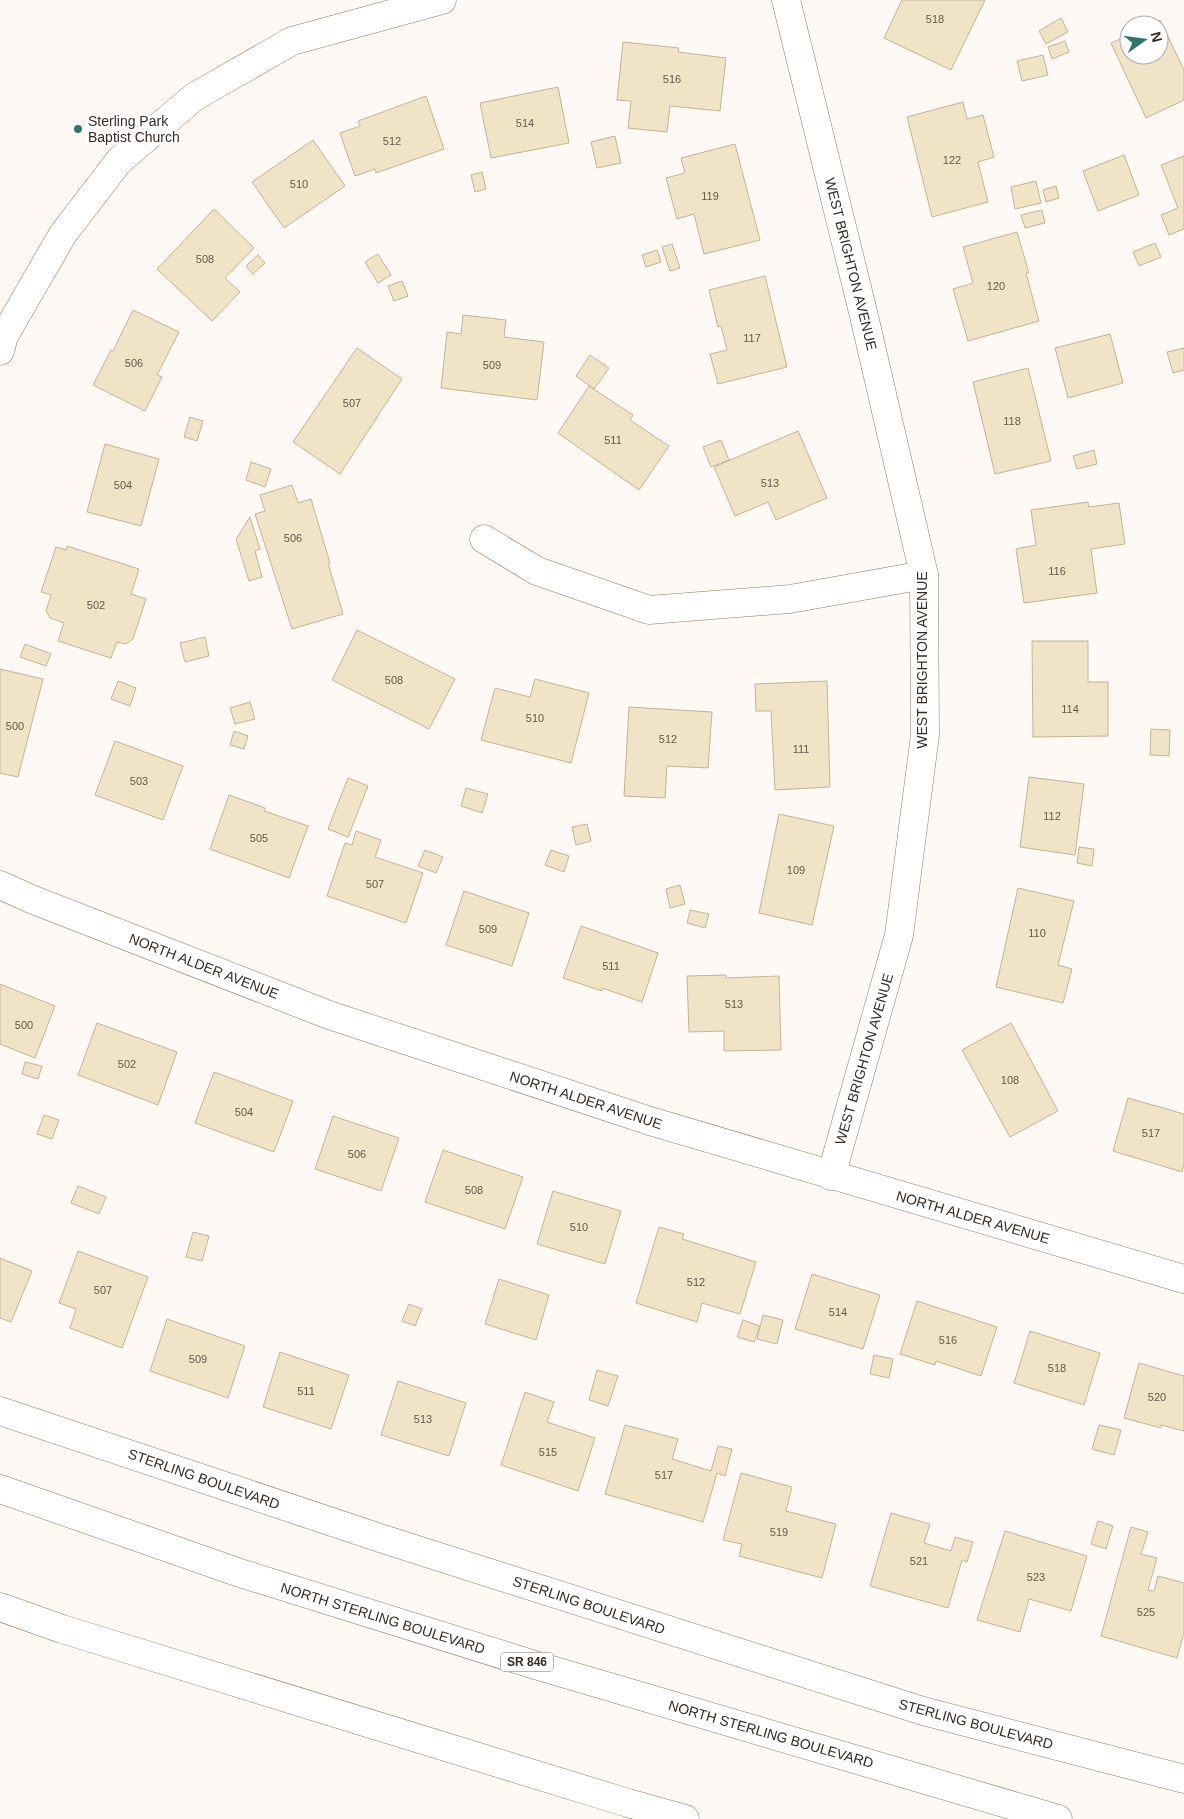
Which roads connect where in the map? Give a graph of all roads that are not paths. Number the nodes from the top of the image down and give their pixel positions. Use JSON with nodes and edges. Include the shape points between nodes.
{"nodes":[{"id":1,"x":442,"y":0,"type":"edge"},
{"id":2,"x":786,"y":0,"type":"edge"},
{"id":3,"x":0,"y":351,"type":"edge"},
{"id":4,"x":484,"y":539,"type":"dead end"},
{"id":5,"x":924,"y":575,"type":"junction"},
{"id":6,"x":0,"y":885,"type":"edge"},
{"id":7,"x":832,"y":1176,"type":"junction"},
{"id":8,"x":1184,"y":1279,"type":"edge"},
{"id":9,"x":0,"y":1411,"type":"edge"},
{"id":10,"x":0,"y":1489,"type":"edge"},
{"id":11,"x":0,"y":1607,"type":"edge"},
{"id":12,"x":1184,"y":1779,"type":"edge"},
{"id":13,"x":685,"y":1819,"type":"edge"},
{"id":14,"x":1058,"y":1819,"type":"edge"}],
"edges":[{"from":1,"to":3,"type":"street","via":[[292,41],[194,97],[119,161],[63,234],[4,336]]},
{"from":2,"to":5,"type":"street","name":"WEST BRIGHTON AVENUE"},
{"from":4,"to":5,"type":"street","via":[[537,571],[649,610],[790,600]]},
{"from":5,"to":7,"type":"street","name":"WEST BRIGHTON AVENUE","via":[[925,735],[899,935]]},
{"from":6,"to":7,"type":"street","name":"NORTH ALDER AVENUE","via":[[329,1015],[650,1121]]},
{"from":7,"to":8,"type":"street","name":"NORTH ALDER AVENUE"},
{"from":9,"to":12,"type":"street","name":"STERLING BOULEVARD","via":[[383,1539],[923,1711]]},
{"from":10,"to":14,"type":"street","name":"NORTH STERLING BOULEVARD","number":"SR 846","via":[[240,1573],[535,1665]]},
{"from":11,"to":13,"type":"street","via":[[72,1632]]}]}
